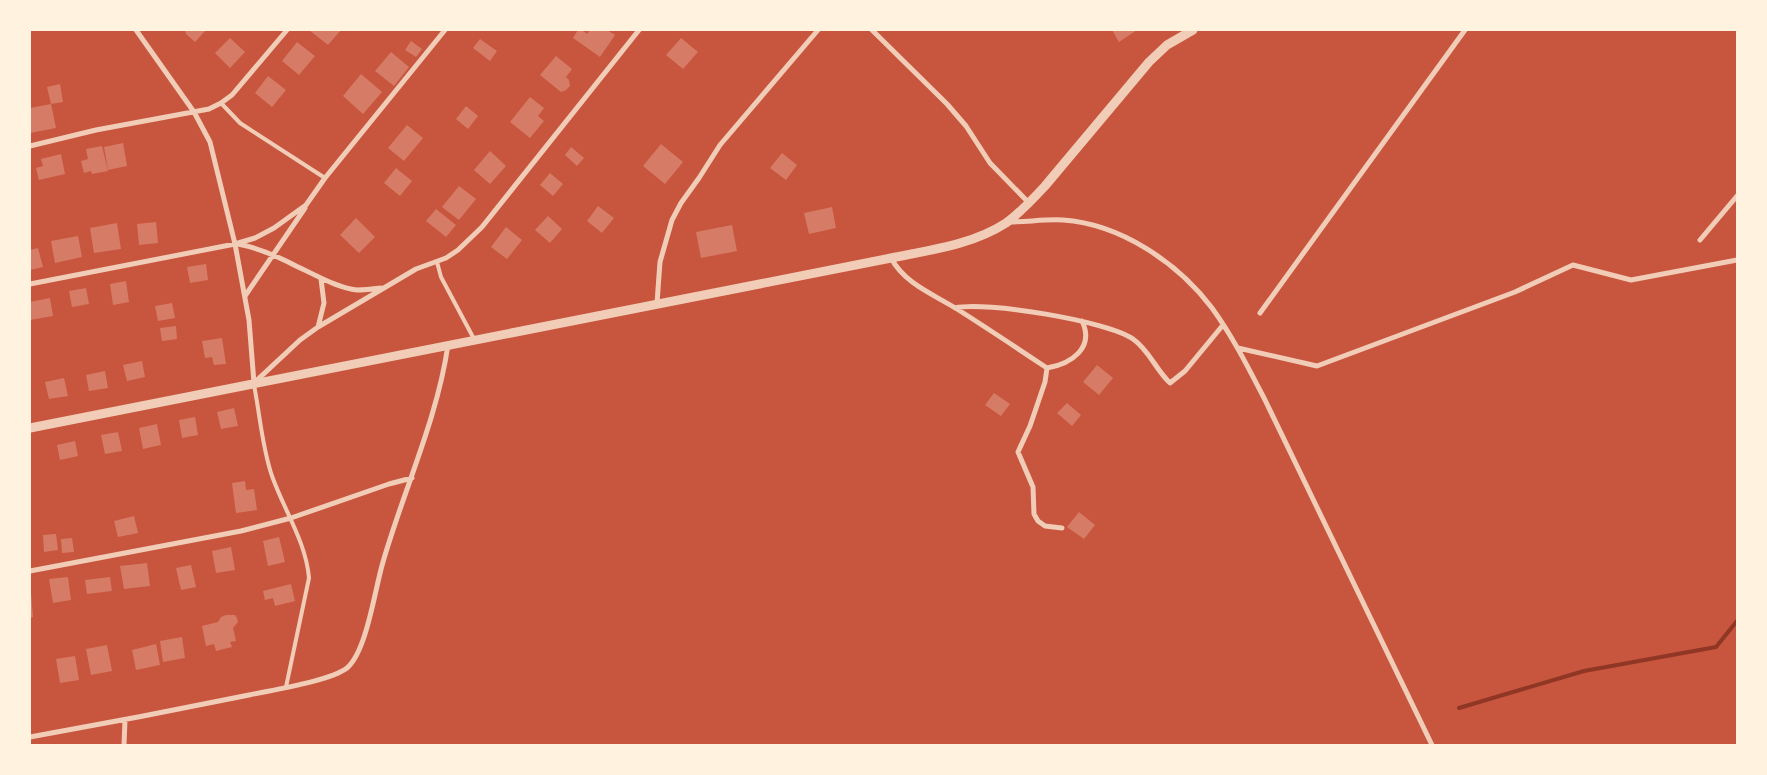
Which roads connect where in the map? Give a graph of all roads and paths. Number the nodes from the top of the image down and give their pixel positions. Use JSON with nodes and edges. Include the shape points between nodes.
{"nodes":[{"id":1,"x":136,"y":30,"type":"edge"},
{"id":2,"x":287,"y":30,"type":"edge"},
{"id":3,"x":445,"y":30,"type":"edge"},
{"id":4,"x":640,"y":30,"type":"edge"},
{"id":5,"x":818,"y":30,"type":"edge"},
{"id":6,"x":872,"y":30,"type":"edge"},
{"id":7,"x":1193,"y":30,"type":"edge"},
{"id":8,"x":1465,"y":30,"type":"edge"},
{"id":9,"x":221,"y":103,"type":"junction"},
{"id":10,"x":194,"y":112,"type":"junction"},
{"id":11,"x":30,"y":146,"type":"edge"},
{"id":12,"x":324,"y":178,"type":"junction"},
{"id":13,"x":1737,"y":196,"type":"edge"},
{"id":14,"x":1028,"y":203,"type":"junction"},
{"id":15,"x":306,"y":205,"type":"junction"},
{"id":16,"x":1006,"y":222,"type":"junction"},
{"id":17,"x":1700,"y":240,"type":"dead end"},
{"id":18,"x":235,"y":244,"type":"junction"},
{"id":19,"x":274,"y":255,"type":"junction"},
{"id":20,"x":891,"y":258,"type":"junction"},
{"id":21,"x":1737,"y":260,"type":"edge"},
{"id":22,"x":437,"y":262,"type":"junction"},
{"id":23,"x":321,"y":279,"type":"junction"},
{"id":24,"x":30,"y":284,"type":"edge"},
{"id":25,"x":382,"y":288,"type":"junction"},
{"id":26,"x":245,"y":296,"type":"junction"},
{"id":27,"x":657,"y":304,"type":"junction"},
{"id":28,"x":956,"y":308,"type":"junction"},
{"id":29,"x":1260,"y":313,"type":"dead end"},
{"id":30,"x":1082,"y":321,"type":"junction"},
{"id":31,"x":1223,"y":325,"type":"junction"},
{"id":32,"x":318,"y":327,"type":"junction"},
{"id":33,"x":474,"y":339,"type":"junction"},
{"id":34,"x":448,"y":344,"type":"junction"},
{"id":35,"x":1238,"y":348,"type":"junction"},
{"id":36,"x":1046,"y":368,"type":"junction"},
{"id":37,"x":254,"y":383,"type":"junction"},
{"id":38,"x":30,"y":428,"type":"edge"},
{"id":39,"x":412,"y":478,"type":"junction"},
{"id":40,"x":291,"y":518,"type":"junction"},
{"id":41,"x":1062,"y":528,"type":"dead end"},
{"id":42,"x":30,"y":571,"type":"edge"},
{"id":43,"x":286,"y":688,"type":"junction"},
{"id":44,"x":125,"y":720,"type":"junction"},
{"id":45,"x":30,"y":737,"type":"edge"},
{"id":46,"x":124,"y":745,"type":"edge"},
{"id":47,"x":1432,"y":745,"type":"edge"}],
"edges":[{"from":1,"to":10,"type":"street"},
{"from":2,"to":9,"type":"street","via":[[232,95]]},
{"from":3,"to":12,"type":"street"},
{"from":4,"to":22,"type":"street","via":[[482,227],[458,250]]},
{"from":5,"to":27,"type":"street","via":[[720,145],[680,203],[660,262]]},
{"from":6,"to":14,"type":"street","via":[[947,104],[990,163]]},
{"from":7,"to":14,"type":"street","via":[[1167,45],[1149,62],[1046,186]]},
{"from":8,"to":29,"type":"street"},
{"from":9,"to":10,"type":"street"},
{"from":9,"to":12,"type":"lane","via":[[240,123]]},
{"from":10,"to":11,"type":"street","via":[[162,116]]},
{"from":10,"to":18,"type":"street","via":[[215,158]]},
{"from":12,"to":15,"type":"street"},
{"from":13,"to":17,"type":"street"},
{"from":14,"to":16,"type":"street"},
{"from":15,"to":18,"type":"street","via":[[274,228]]},
{"from":15,"to":19,"type":"street"},
{"from":16,"to":20,"type":"street","via":[[960,243]]},
{"from":16,"to":31,"type":"street","via":[[1070,221],[1103,228],[1133,241],[1188,280]]},
{"from":18,"to":19,"type":"street"},
{"from":18,"to":24,"type":"street"},
{"from":18,"to":26,"type":"street"},
{"from":19,"to":23,"type":"street"},
{"from":19,"to":26,"type":"street"},
{"from":20,"to":27,"type":"street"},
{"from":20,"to":28,"type":"street","via":[[912,282]]},
{"from":21,"to":35,"type":"street","via":[[1631,280],[1574,266],[1515,292],[1317,366]]},
{"from":22,"to":25,"type":"street","via":[[416,269]]},
{"from":22,"to":33,"type":"lane","via":[[441,277]]},
{"from":23,"to":25,"type":"street","via":[[356,290]]},
{"from":23,"to":32,"type":"street","via":[[324,303]]},
{"from":25,"to":32,"type":"street"},
{"from":26,"to":37,"type":"street"},
{"from":27,"to":33,"type":"street"},
{"from":28,"to":30,"type":"street","via":[[992,306]]},
{"from":28,"to":36,"type":"street"},
{"from":30,"to":31,"type":"street","via":[[1131,337],[1170,382],[1185,372]]},
{"from":30,"to":36,"type":"street","via":[[1087,337],[1082,348],[1073,359]]},
{"from":31,"to":35,"type":"street"},
{"from":32,"to":37,"type":"street"},
{"from":33,"to":34,"type":"street"},
{"from":34,"to":37,"type":"street"},
{"from":34,"to":39,"type":"street","via":[[441,384]]},
{"from":35,"to":47,"type":"street"},
{"from":36,"to":41,"type":"street","via":[[1045,382],[1018,452],[1033,486],[1034,514],[1038,521],[1045,526]]},
{"from":37,"to":38,"type":"street"},
{"from":37,"to":40,"type":"lane","via":[[269,466]]},
{"from":39,"to":40,"type":"street"},
{"from":39,"to":43,"type":"street","via":[[383,560],[357,656],[347,668],[332,675]]},
{"from":40,"to":42,"type":"street","via":[[241,531]]},
{"from":40,"to":43,"type":"lane","via":[[309,578]]},
{"from":43,"to":44,"type":"street"},
{"from":44,"to":45,"type":"street"},
{"from":44,"to":46,"type":"street"}]}
